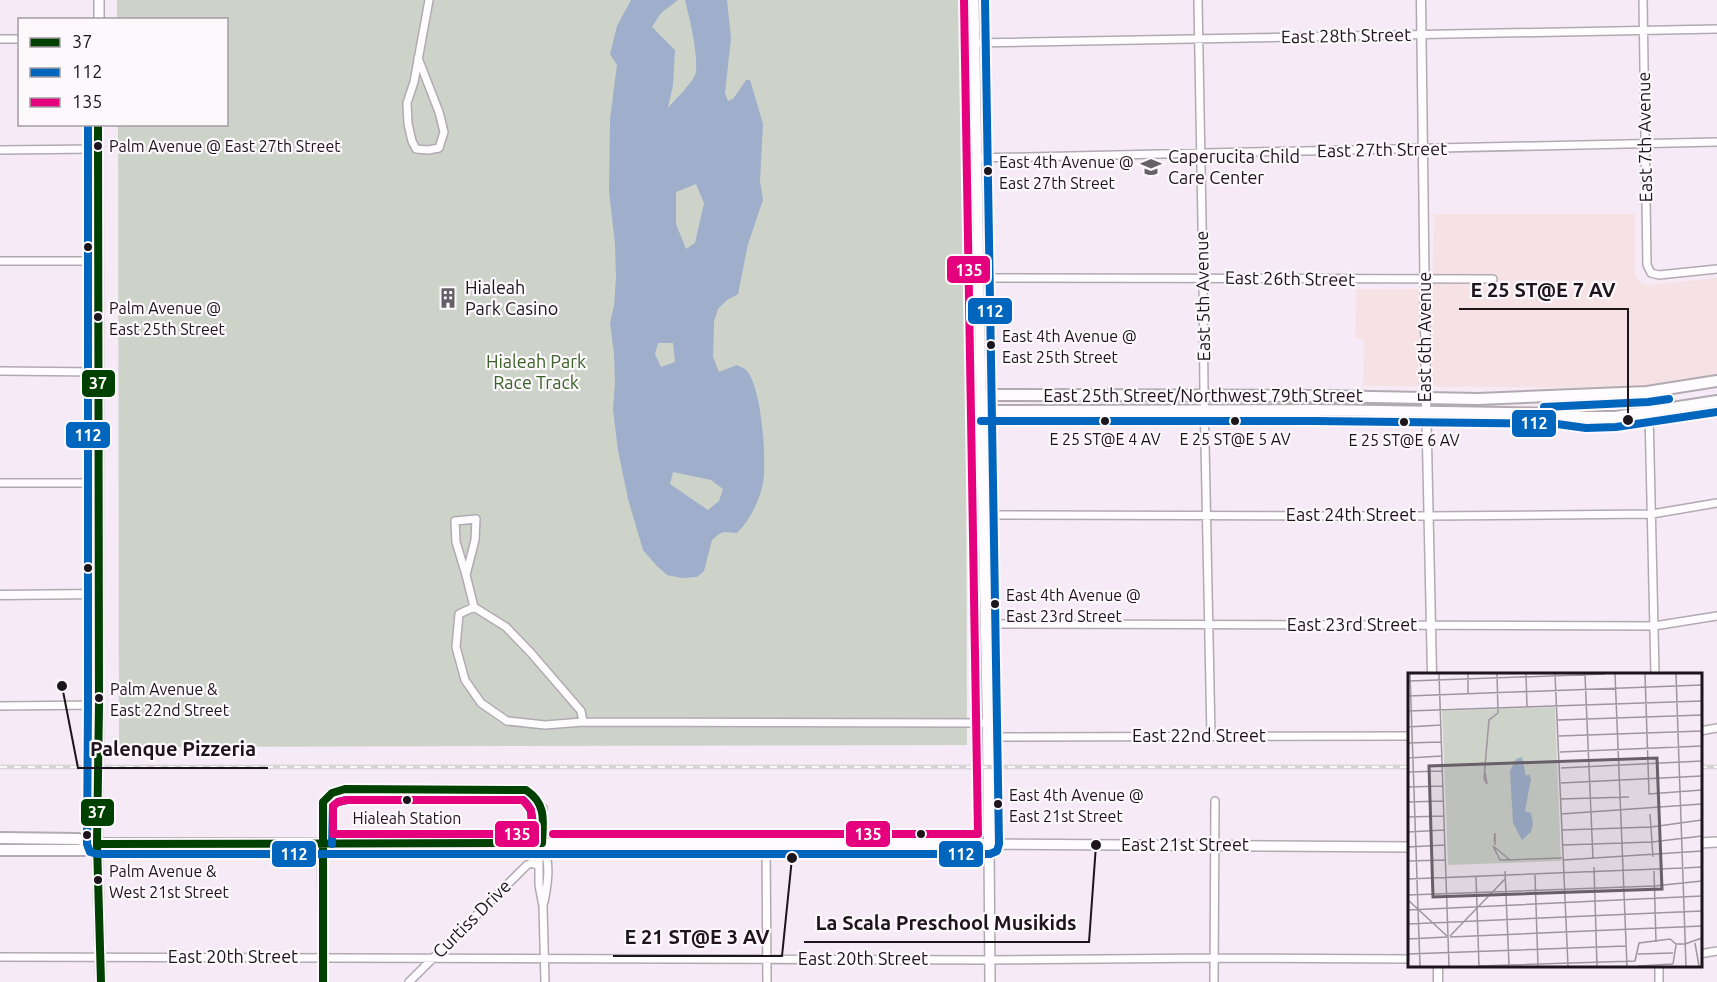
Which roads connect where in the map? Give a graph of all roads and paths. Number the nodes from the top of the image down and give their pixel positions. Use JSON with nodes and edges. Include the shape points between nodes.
{"nodes":[{"id":1,"x":99,"y":0,"type":"edge"},
{"id":2,"x":429,"y":0,"type":"edge"},
{"id":3,"x":974,"y":0,"type":"edge"},
{"id":4,"x":1198,"y":0,"type":"edge"},
{"id":5,"x":1421,"y":0,"type":"edge"},
{"id":6,"x":1643,"y":0,"type":"edge"},
{"id":7,"x":99,"y":18,"type":"edge"},
{"id":8,"x":1717,"y":30,"type":"edge"},
{"id":9,"x":1643,"y":31,"type":"junction"},
{"id":10,"x":1422,"y":34,"type":"junction"},
{"id":11,"x":1198,"y":38,"type":"junction"},
{"id":12,"x":0,"y":39,"type":"edge"},
{"id":13,"x":18,"y":39,"type":"edge"},
{"id":14,"x":975,"y":43,"type":"junction"},
{"id":15,"x":418,"y":58,"type":"junction"},
{"id":16,"x":98,"y":126,"type":"edge"},
{"id":17,"x":1644,"y":142,"type":"junction"},
{"id":18,"x":1717,"y":142,"type":"edge"},
{"id":19,"x":98,"y":149,"type":"junction"},
{"id":20,"x":1423,"y":149,"type":"junction"},
{"id":21,"x":0,"y":150,"type":"edge"},
{"id":22,"x":1200,"y":154,"type":"junction"},
{"id":23,"x":976,"y":158,"type":"junction"},
{"id":24,"x":0,"y":261,"type":"edge"},
{"id":25,"x":98,"y":261,"type":"junction"},
{"id":26,"x":1717,"y":269,"type":"edge"},
{"id":27,"x":978,"y":278,"type":"junction"},
{"id":28,"x":1203,"y":278,"type":"junction"},
{"id":29,"x":1493,"y":279,"type":"dead end"},
{"id":30,"x":1425,"y":280,"type":"junction"},
{"id":31,"x":0,"y":371,"type":"edge"},
{"id":32,"x":98,"y":372,"type":"junction"},
{"id":33,"x":1717,"y":381,"type":"edge"},
{"id":34,"x":981,"y":395,"type":"junction"},
{"id":35,"x":1204,"y":395,"type":"junction"},
{"id":36,"x":1426,"y":397,"type":"junction"},
{"id":37,"x":1717,"y":401,"type":"edge"},
{"id":38,"x":981,"y":411,"type":"junction"},
{"id":39,"x":1204,"y":411,"type":"junction"},
{"id":40,"x":1426,"y":411,"type":"junction"},
{"id":41,"x":1649,"y":412,"type":"junction"},
{"id":42,"x":0,"y":483,"type":"edge"},
{"id":43,"x":99,"y":483,"type":"junction"},
{"id":44,"x":1717,"y":503,"type":"edge"},
{"id":45,"x":1206,"y":514,"type":"junction"},
{"id":46,"x":1652,"y":514,"type":"junction"},
{"id":47,"x":984,"y":515,"type":"junction"},
{"id":48,"x":1430,"y":516,"type":"junction"},
{"id":49,"x":466,"y":575,"type":"junction"},
{"id":50,"x":99,"y":594,"type":"junction"},
{"id":51,"x":0,"y":595,"type":"edge"},
{"id":52,"x":474,"y":607,"type":"junction"},
{"id":53,"x":1717,"y":616,"type":"edge"},
{"id":54,"x":986,"y":624,"type":"junction"},
{"id":55,"x":1431,"y":624,"type":"junction"},
{"id":56,"x":1210,"y":625,"type":"junction"},
{"id":57,"x":1654,"y":626,"type":"junction"},
{"id":58,"x":1432,"y":673,"type":"edge"},
{"id":59,"x":1655,"y":673,"type":"edge"},
{"id":60,"x":99,"y":705,"type":"junction"},
{"id":61,"x":0,"y":706,"type":"edge"},
{"id":62,"x":583,"y":722,"type":"junction"},
{"id":63,"x":988,"y":723,"type":"junction"},
{"id":64,"x":1717,"y":728,"type":"edge"},
{"id":65,"x":1702,"y":731,"type":"edge"},
{"id":66,"x":1211,"y":736,"type":"junction"},
{"id":67,"x":1408,"y":736,"type":"edge"},
{"id":68,"x":988,"y":737,"type":"junction"},
{"id":69,"x":1215,"y":801,"type":"dead end"},
{"id":70,"x":543,"y":808,"type":"dead end"},
{"id":71,"x":0,"y":838,"type":"edge"},
{"id":72,"x":1717,"y":842,"type":"edge"},
{"id":73,"x":542,"y":843,"type":"junction"},
{"id":74,"x":766,"y":843,"type":"junction"},
{"id":75,"x":1702,"y":843,"type":"edge"},
{"id":76,"x":97,"y":844,"type":"junction"},
{"id":77,"x":322,"y":844,"type":"junction"},
{"id":78,"x":989,"y":844,"type":"junction"},
{"id":79,"x":1215,"y":845,"type":"junction"},
{"id":80,"x":1408,"y":847,"type":"edge"},
{"id":81,"x":0,"y":850,"type":"edge"},
{"id":82,"x":539,"y":866,"type":"junction"},
{"id":83,"x":543,"y":906,"type":"junction"},
{"id":84,"x":1717,"y":951,"type":"edge"},
{"id":85,"x":1702,"y":954,"type":"edge"},
{"id":86,"x":0,"y":957,"type":"edge"},
{"id":87,"x":101,"y":957,"type":"junction"},
{"id":88,"x":323,"y":957,"type":"junction"},
{"id":89,"x":434,"y":957,"type":"junction"},
{"id":90,"x":545,"y":958,"type":"junction"},
{"id":91,"x":1214,"y":958,"type":"junction"},
{"id":92,"x":767,"y":959,"type":"junction"},
{"id":93,"x":1408,"y":959,"type":"edge"},
{"id":94,"x":990,"y":960,"type":"junction"},
{"id":95,"x":1437,"y":967,"type":"edge"},
{"id":96,"x":101,"y":982,"type":"edge"},
{"id":97,"x":322,"y":982,"type":"edge"},
{"id":98,"x":409,"y":982,"type":"edge"},
{"id":99,"x":545,"y":982,"type":"edge"},
{"id":100,"x":767,"y":982,"type":"edge"},
{"id":101,"x":990,"y":982,"type":"edge"},
{"id":102,"x":1215,"y":982,"type":"edge"},
{"id":103,"x":1438,"y":982,"type":"edge"}],
"edges":[{"from":1,"to":7,"type":"main road"},
{"from":2,"to":15,"type":"street"},
{"from":3,"to":14,"type":"main road"},
{"from":4,"to":11,"type":"street","name":"East 5th Avenue"},
{"from":5,"to":10,"type":"street","name":"East 6th Avenue"},
{"from":6,"to":9,"type":"street","name":"East 7th Avenue"},
{"from":8,"to":9,"type":"street","name":"East 28th Street"},
{"from":9,"to":10,"type":"street","name":"East 28th Street"},
{"from":9,"to":17,"type":"street","name":"East 7th Avenue"},
{"from":10,"to":11,"type":"street","name":"East 28th Street"},
{"from":10,"to":20,"type":"street","name":"East 6th Avenue"},
{"from":11,"to":14,"type":"street","name":"East 28th Street"},
{"from":11,"to":22,"type":"street","name":"East 5th Avenue"},
{"from":12,"to":13,"type":"street"},
{"from":14,"to":23,"type":"main road"},
{"from":15,"to":15,"type":"street","via":[[407,103],[408,124],[416,149],[428,150],[439,148],[444,132]]},
{"from":16,"to":19,"type":"main road"},
{"from":17,"to":18,"type":"street","name":"East 27th Street"},
{"from":17,"to":20,"type":"street","name":"East 27th Street"},
{"from":17,"to":26,"type":"street","name":"East 7th Avenue","via":[[1647,265],[1651,273]]},
{"from":19,"to":21,"type":"street"},
{"from":19,"to":25,"type":"main road"},
{"from":20,"to":22,"type":"street","name":"East 27th Street"},
{"from":20,"to":30,"type":"street","name":"East 6th Avenue"},
{"from":22,"to":23,"type":"street","name":"East 27th Street"},
{"from":22,"to":28,"type":"street","name":"East 5th Avenue"},
{"from":23,"to":27,"type":"main road"},
{"from":24,"to":25,"type":"street"},
{"from":25,"to":32,"type":"main road"},
{"from":27,"to":28,"type":"street","name":"East 26th Street"},
{"from":27,"to":34,"type":"main road"},
{"from":28,"to":30,"type":"street","name":"East 26th Street"},
{"from":28,"to":35,"type":"street","name":"East 5th Avenue"},
{"from":29,"to":30,"type":"street","name":"East 26th Street"},
{"from":30,"to":36,"type":"street","name":"East 6th Avenue"},
{"from":31,"to":32,"type":"street"},
{"from":32,"to":43,"type":"main road"},
{"from":33,"to":36,"type":"main road","name":"East 25th Street/Northwest 79th Street","via":[[1647,392],[1478,399]]},
{"from":34,"to":35,"type":"main road","name":"East 25th Street/Northwest 79th Street"},
{"from":34,"to":38,"type":"main road"},
{"from":35,"to":36,"type":"main road","name":"East 25th Street/Northwest 79th Street"},
{"from":35,"to":39,"type":"street","name":"East 5th Avenue"},
{"from":36,"to":40,"type":"street","name":"East 6th Avenue"},
{"from":37,"to":41,"type":"main road","name":"East 25th Street/Northwest 79th Street"},
{"from":38,"to":39,"type":"main road","name":"East 25th Street/Northwest 79th Street"},
{"from":38,"to":47,"type":"main road"},
{"from":39,"to":40,"type":"main road","name":"East 25th Street/Northwest 79th Street"},
{"from":39,"to":45,"type":"street","name":"East 5th Avenue"},
{"from":40,"to":41,"type":"main road","name":"East 25th Street/Northwest 79th Street","via":[[1586,417]]},
{"from":40,"to":48,"type":"street","name":"East 6th Avenue"},
{"from":41,"to":46,"type":"street"},
{"from":42,"to":43,"type":"street"},
{"from":43,"to":50,"type":"main road"},
{"from":44,"to":46,"type":"street","name":"East 24th Street"},
{"from":45,"to":47,"type":"street","name":"East 24th Street"},
{"from":45,"to":48,"type":"street","name":"East 24th Street"},
{"from":45,"to":56,"type":"street","name":"East 5th Avenue"},
{"from":46,"to":48,"type":"street","name":"East 24th Street"},
{"from":46,"to":57,"type":"street"},
{"from":47,"to":54,"type":"main road"},
{"from":48,"to":55,"type":"street","name":"East 6th Avenue"},
{"from":49,"to":49,"type":"street","via":[[456,542],[455,520],[476,519],[476,540]]},
{"from":49,"to":52,"type":"street"},
{"from":50,"to":51,"type":"street"},
{"from":50,"to":60,"type":"main road"},
{"from":52,"to":62,"type":"street","via":[[506,627],[531,652],[581,711]]},
{"from":52,"to":62,"type":"street","via":[[459,614],[456,647],[465,680],[481,703],[507,721]]},
{"from":53,"to":57,"type":"street","name":"East 23rd Street"},
{"from":54,"to":56,"type":"street","name":"East 23rd Street"},
{"from":54,"to":63,"type":"main road"},
{"from":55,"to":56,"type":"street","name":"East 23rd Street"},
{"from":55,"to":57,"type":"street","name":"East 23rd Street"},
{"from":55,"to":58,"type":"street","name":"East 6th Avenue"},
{"from":56,"to":66,"type":"street","name":"East 5th Avenue"},
{"from":57,"to":59,"type":"street"},
{"from":60,"to":61,"type":"street"},
{"from":60,"to":76,"type":"main road"},
{"from":62,"to":63,"type":"street"},
{"from":63,"to":68,"type":"main road"},
{"from":64,"to":65,"type":"street"},
{"from":66,"to":67,"type":"street","name":"East 22nd Street"},
{"from":66,"to":68,"type":"street","name":"East 22nd Street"},
{"from":68,"to":78,"type":"main road"},
{"from":69,"to":79,"type":"street"},
{"from":70,"to":73,"type":"street"},
{"from":71,"to":76,"type":"main road","via":[[78,839]]},
{"from":72,"to":75,"type":"main road"},
{"from":73,"to":74,"type":"main road","name":"East 21st Street"},
{"from":73,"to":77,"type":"main road","name":"East 21st Street"},
{"from":73,"to":82,"type":"street"},
{"from":73,"to":83,"type":"street","via":[[548,855]]},
{"from":74,"to":78,"type":"main road","name":"East 21st Street"},
{"from":74,"to":92,"type":"street"},
{"from":76,"to":77,"type":"main road","name":"East 21st Street"},
{"from":76,"to":81,"type":"main road","via":[[84,850]]},
{"from":76,"to":87,"type":"main road"},
{"from":77,"to":88,"type":"street"},
{"from":78,"to":79,"type":"main road","name":"East 21st Street"},
{"from":78,"to":94,"type":"main road"},
{"from":79,"to":80,"type":"main road","name":"East 21st Street"},
{"from":79,"to":91,"type":"street"},
{"from":82,"to":83,"type":"street"},
{"from":82,"to":89,"type":"street","name":"Curtiss Drive","via":[[527,865]]},
{"from":83,"to":90,"type":"street"},
{"from":84,"to":85,"type":"street"},
{"from":86,"to":87,"type":"street","name":"East 20th Street"},
{"from":87,"to":88,"type":"street","name":"East 20th Street"},
{"from":87,"to":96,"type":"main road"},
{"from":88,"to":89,"type":"street","name":"East 20th Street"},
{"from":88,"to":97,"type":"street"},
{"from":89,"to":90,"type":"street","name":"East 20th Street"},
{"from":89,"to":98,"type":"street","name":"Curtiss Drive"},
{"from":90,"to":92,"type":"street","name":"East 20th Street"},
{"from":90,"to":99,"type":"street"},
{"from":91,"to":93,"type":"street","name":"East 20th Street"},
{"from":91,"to":94,"type":"street","name":"East 20th Street"},
{"from":91,"to":102,"type":"street"},
{"from":92,"to":94,"type":"street","name":"East 20th Street"},
{"from":92,"to":100,"type":"street"},
{"from":94,"to":101,"type":"main road"},
{"from":95,"to":103,"type":"street"}]}
